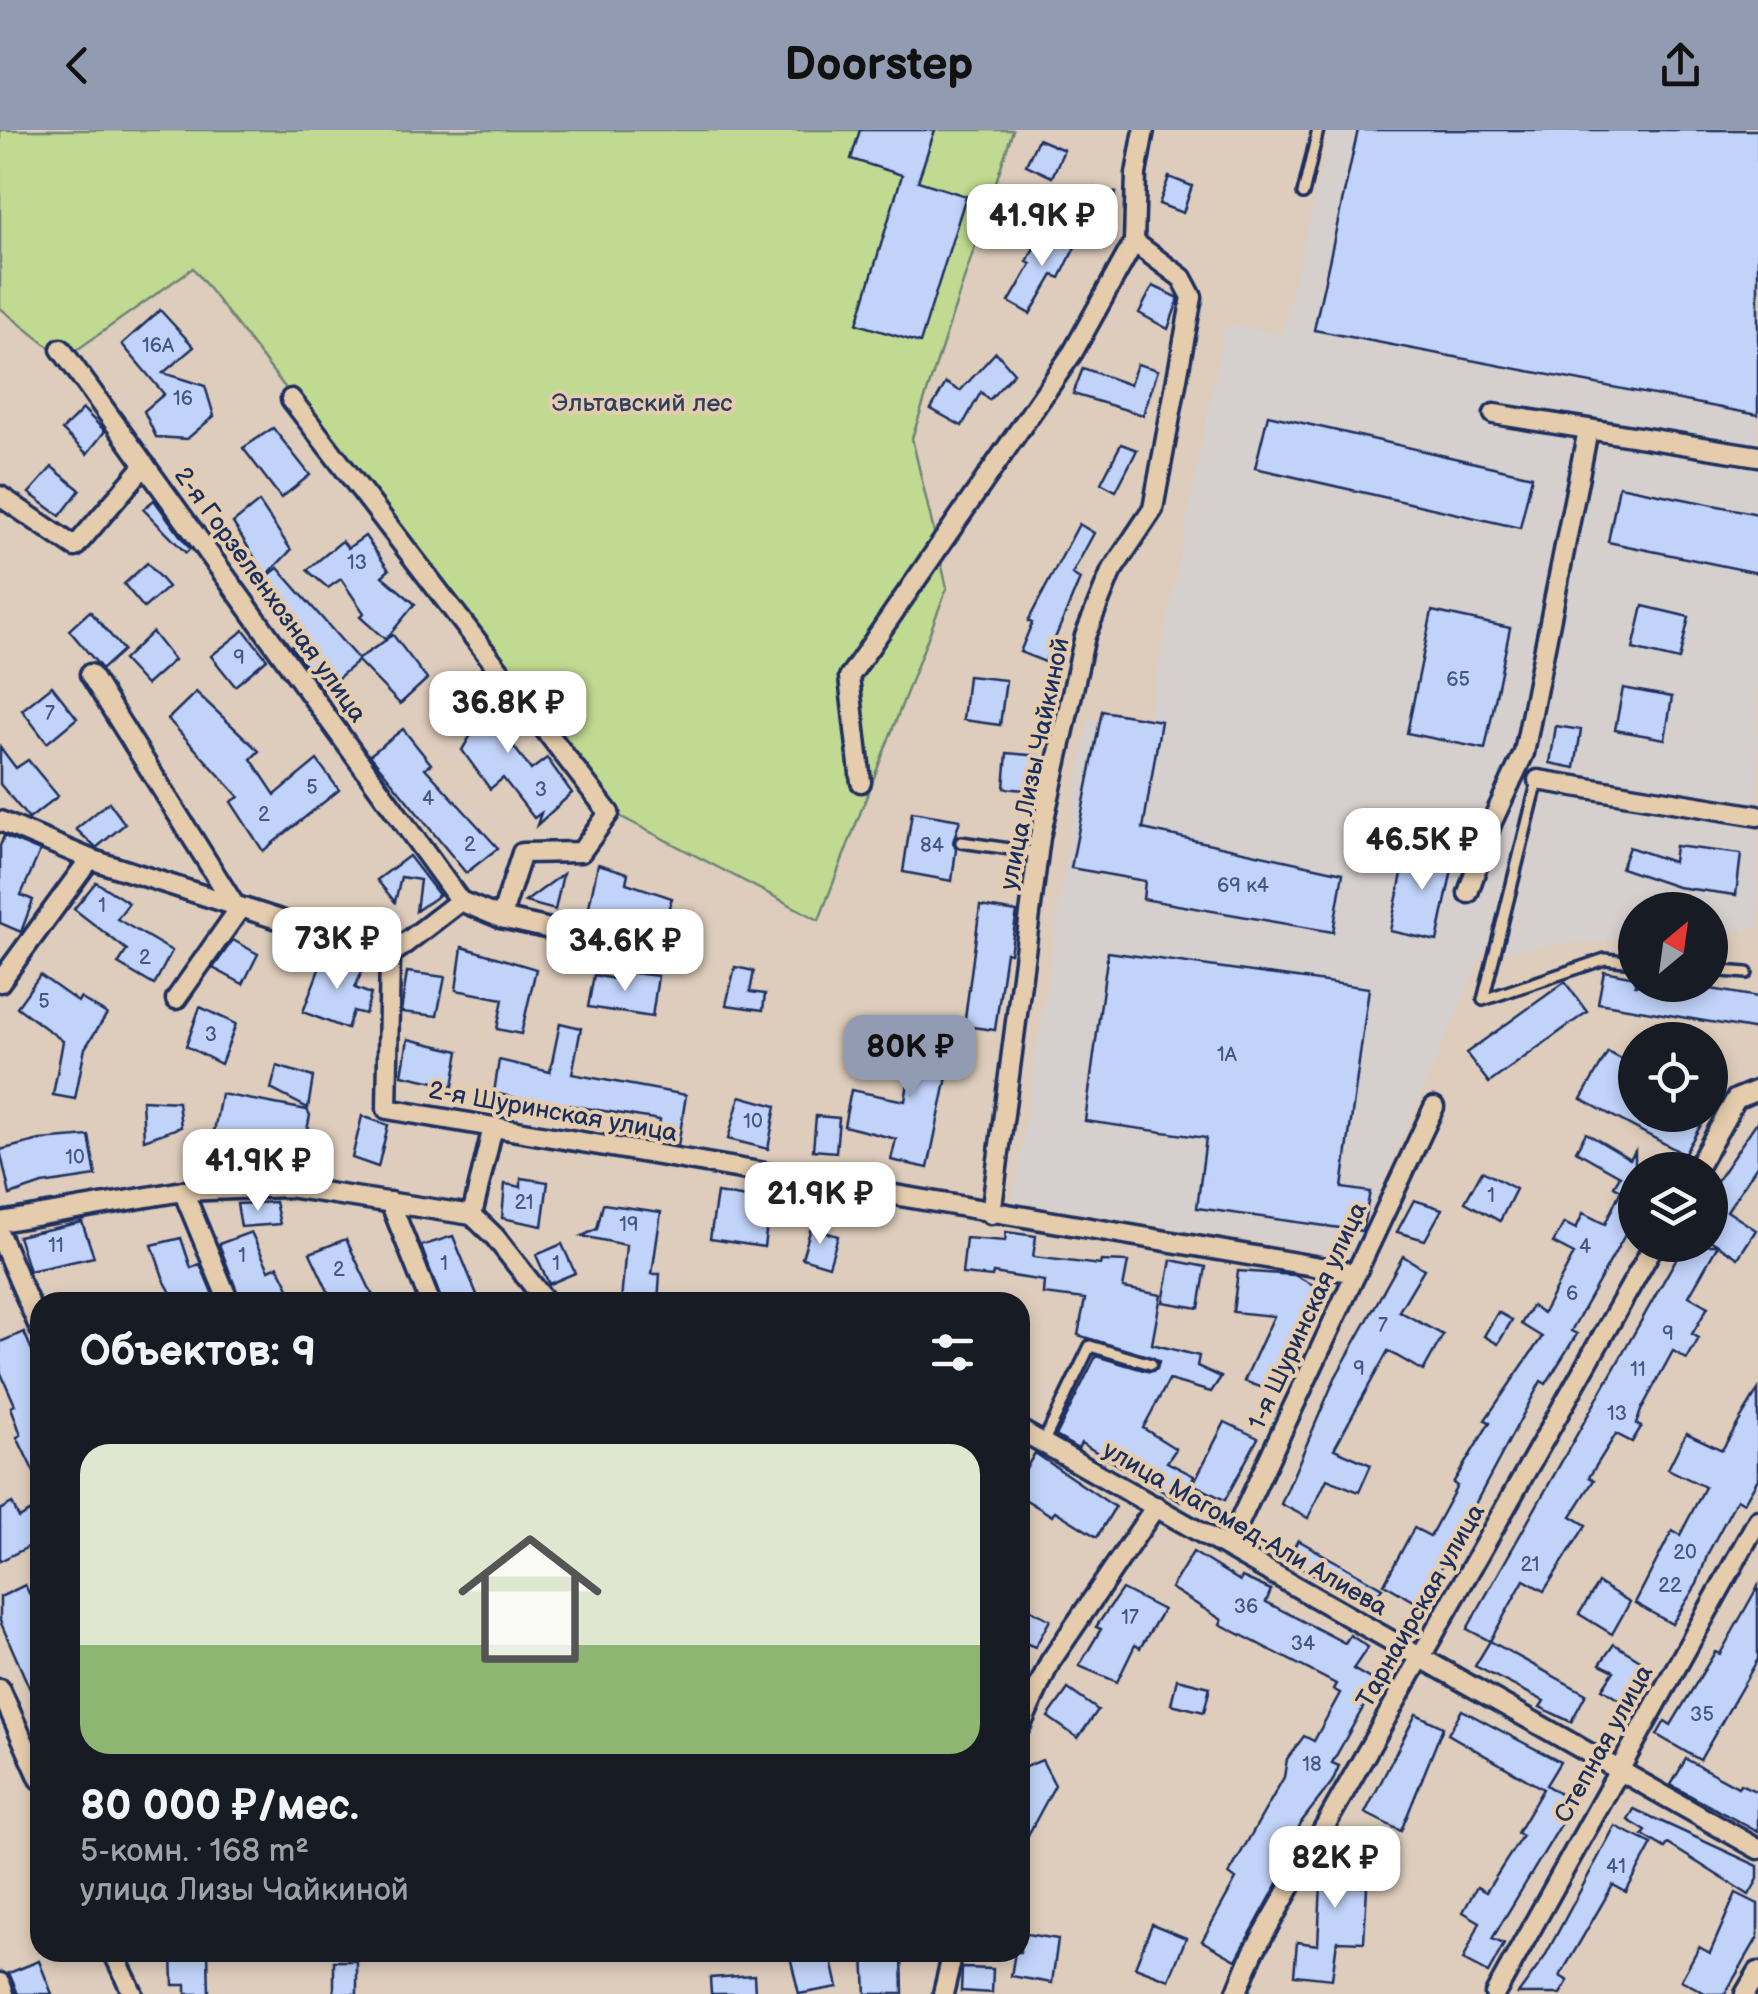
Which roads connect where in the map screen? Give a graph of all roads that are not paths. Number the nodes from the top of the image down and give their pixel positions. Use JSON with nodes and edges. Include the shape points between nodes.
{"nodes":[{"id":1,"x":1144,"y":130,"type":"edge"},
{"id":2,"x":1318,"y":130,"type":"edge"},
{"id":3,"x":1303,"y":194,"type":"dead end"},
{"id":4,"x":1134,"y":242,"type":"junction"},
{"id":5,"x":62,"y":349,"type":"dead end"},
{"id":6,"x":291,"y":399,"type":"dead end"},
{"id":7,"x":1494,"y":414,"type":"dead end"},
{"id":8,"x":1588,"y":430,"type":"junction"},
{"id":9,"x":1758,"y":456,"type":"edge"},
{"id":10,"x":145,"y":465,"type":"junction"},
{"id":11,"x":0,"y":496,"type":"edge"},
{"id":12,"x":90,"y":674,"type":"dead end"},
{"id":13,"x":1538,"y":780,"type":"joint"},
{"id":14,"x":861,"y":782,"type":"dead end"},
{"id":15,"x":1758,"y":816,"type":"edge"},
{"id":16,"x":0,"y":821,"type":"edge"},
{"id":17,"x":961,"y":842,"type":"dead end"},
{"id":18,"x":1038,"y":853,"type":"junction"},
{"id":19,"x":90,"y":860,"type":"junction"},
{"id":20,"x":1468,"y":893,"type":"dead end"},
{"id":21,"x":460,"y":902,"type":"junction"},
{"id":22,"x":237,"y":907,"type":"junction"},
{"id":23,"x":502,"y":918,"type":"junction"},
{"id":24,"x":390,"y":955,"type":"junction"},
{"id":25,"x":684,"y":959,"type":"dead end"},
{"id":26,"x":1618,"y":960,"type":"edge"},
{"id":27,"x":1728,"y":972,"type":"edge"},
{"id":28,"x":1747,"y":974,"type":"dead end"},
{"id":29,"x":0,"y":982,"type":"edge"},
{"id":30,"x":176,"y":999,"type":"dead end"},
{"id":31,"x":1755,"y":1090,"type":"edge"},
{"id":32,"x":1434,"y":1108,"type":"dead end"},
{"id":33,"x":493,"y":1126,"type":"junction"},
{"id":34,"x":1706,"y":1152,"type":"edge"},
{"id":35,"x":182,"y":1191,"type":"junction"},
{"id":36,"x":390,"y":1202,"type":"junction"},
{"id":37,"x":991,"y":1214,"type":"junction"},
{"id":38,"x":472,"y":1215,"type":"junction"},
{"id":39,"x":0,"y":1222,"type":"edge"},
{"id":40,"x":0,"y":1236,"type":"edge"},
{"id":41,"x":1644,"y":1262,"type":"edge"},
{"id":42,"x":1355,"y":1272,"type":"junction"},
{"id":43,"x":225,"y":1292,"type":"edge"},
{"id":44,"x":426,"y":1292,"type":"edge"},
{"id":45,"x":538,"y":1292,"type":"edge"},
{"id":46,"x":30,"y":1306,"type":"edge"},
{"id":47,"x":1151,"y":1364,"type":"dead end"},
{"id":48,"x":1030,"y":1436,"type":"edge"},
{"id":49,"x":1043,"y":1443,"type":"junction"},
{"id":50,"x":1156,"y":1506,"type":"junction"},
{"id":51,"x":1758,"y":1520,"type":"edge"},
{"id":52,"x":1228,"y":1546,"type":"junction"},
{"id":53,"x":1420,"y":1658,"type":"junction"},
{"id":54,"x":0,"y":1689,"type":"edge"},
{"id":55,"x":1030,"y":1706,"type":"edge"},
{"id":56,"x":30,"y":1756,"type":"edge"},
{"id":57,"x":1616,"y":1771,"type":"junction"},
{"id":58,"x":1758,"y":1849,"type":"edge"},
{"id":59,"x":118,"y":1962,"type":"edge"},
{"id":60,"x":950,"y":1962,"type":"edge"},
{"id":61,"x":1758,"y":1972,"type":"edge"},
{"id":62,"x":0,"y":1983,"type":"edge"},
{"id":63,"x":4,"y":1994,"type":"edge"},
{"id":64,"x":132,"y":1994,"type":"edge"},
{"id":65,"x":942,"y":1994,"type":"edge"},
{"id":66,"x":1236,"y":1994,"type":"edge"},
{"id":67,"x":1496,"y":1994,"type":"edge"},
{"id":68,"x":1745,"y":1994,"type":"edge"}],
"edges":[{"from":1,"to":4,"type":"street"},
{"from":2,"to":3,"type":"lane"},
{"from":4,"to":14,"type":"street","via":[[1073,352],[849,677]]},
{"from":4,"to":18,"type":"street","name":"улица Лизы Чайкиной","via":[[1182,278],[1192,297],[1154,509],[1111,572],[1085,636]]},
{"from":5,"to":10,"type":"street","name":"2-я Горзеленхозная улица"},
{"from":6,"to":23,"type":"street","via":[[610,814],[581,852],[522,853]]},
{"from":7,"to":8,"type":"street"},
{"from":8,"to":9,"type":"street"},
{"from":8,"to":20,"type":"street","via":[[1524,753],[1490,824]]},
{"from":10,"to":11,"type":"street","name":"2-я Горзеленхозная улица","via":[[75,546]]},
{"from":10,"to":21,"type":"street","name":"2-я Горзеленхозная улица"},
{"from":12,"to":22,"type":"street"},
{"from":13,"to":15,"type":"street"},
{"from":13,"to":26,"type":"lane","via":[[1483,1000]]},
{"from":16,"to":19,"type":"street"},
{"from":17,"to":18,"type":"lane"},
{"from":18,"to":37,"type":"street","name":"улица Лизы Чайкиной"},
{"from":19,"to":22,"type":"street"},
{"from":19,"to":29,"type":"street"},
{"from":21,"to":23,"type":"street"},
{"from":21,"to":24,"type":"street"},
{"from":22,"to":24,"type":"street"},
{"from":22,"to":30,"type":"street"},
{"from":23,"to":25,"type":"street"},
{"from":24,"to":33,"type":"street","name":"2-я Шуринская улица","via":[[387,1108]]},
{"from":27,"to":28,"type":"lane"},
{"from":31,"to":34,"type":"street","via":[[1736,1099]]},
{"from":32,"to":42,"type":"street","name":"1-я Шуринская улица"},
{"from":33,"to":37,"type":"street","name":"2-я Шуринская улица"},
{"from":33,"to":38,"type":"street"},
{"from":35,"to":36,"type":"street","via":[[288,1187]]},
{"from":35,"to":39,"type":"street"},
{"from":35,"to":43,"type":"street"},
{"from":36,"to":38,"type":"street"},
{"from":36,"to":44,"type":"street"},
{"from":37,"to":42,"type":"street","name":"2-я Шуринская улица"},
{"from":38,"to":45,"type":"street"},
{"from":40,"to":46,"type":"street"},
{"from":41,"to":53,"type":"street","name":"Тарнаирская улица"},
{"from":42,"to":52,"type":"street","name":"1-я Шуринская улица"},
{"from":47,"to":49,"type":"lane","via":[[1090,1346]]},
{"from":48,"to":49,"type":"street","name":"улица Магомед-Али Алиева"},
{"from":49,"to":50,"type":"street","name":"улица Магомед-Али Алиева"},
{"from":50,"to":52,"type":"street","name":"улица Магомед-Али Алиева"},
{"from":50,"to":55,"type":"street","via":[[1050,1662]]},
{"from":51,"to":57,"type":"street","name":"Степная улица"},
{"from":52,"to":53,"type":"street","name":"улица Магомед-Али Алиева"},
{"from":53,"to":57,"type":"street","name":"улица Магомед-Али Алиева"},
{"from":53,"to":66,"type":"street","name":"Тарнаирская улица","via":[[1253,1952]]},
{"from":54,"to":56,"type":"street"},
{"from":57,"to":58,"type":"street","name":"улица Магомед-Али Алиева"},
{"from":57,"to":67,"type":"street","name":"Степная улица"},
{"from":59,"to":64,"type":"street"},
{"from":60,"to":65,"type":"street"},
{"from":61,"to":68,"type":"street"},
{"from":62,"to":63,"type":"street"}]}
